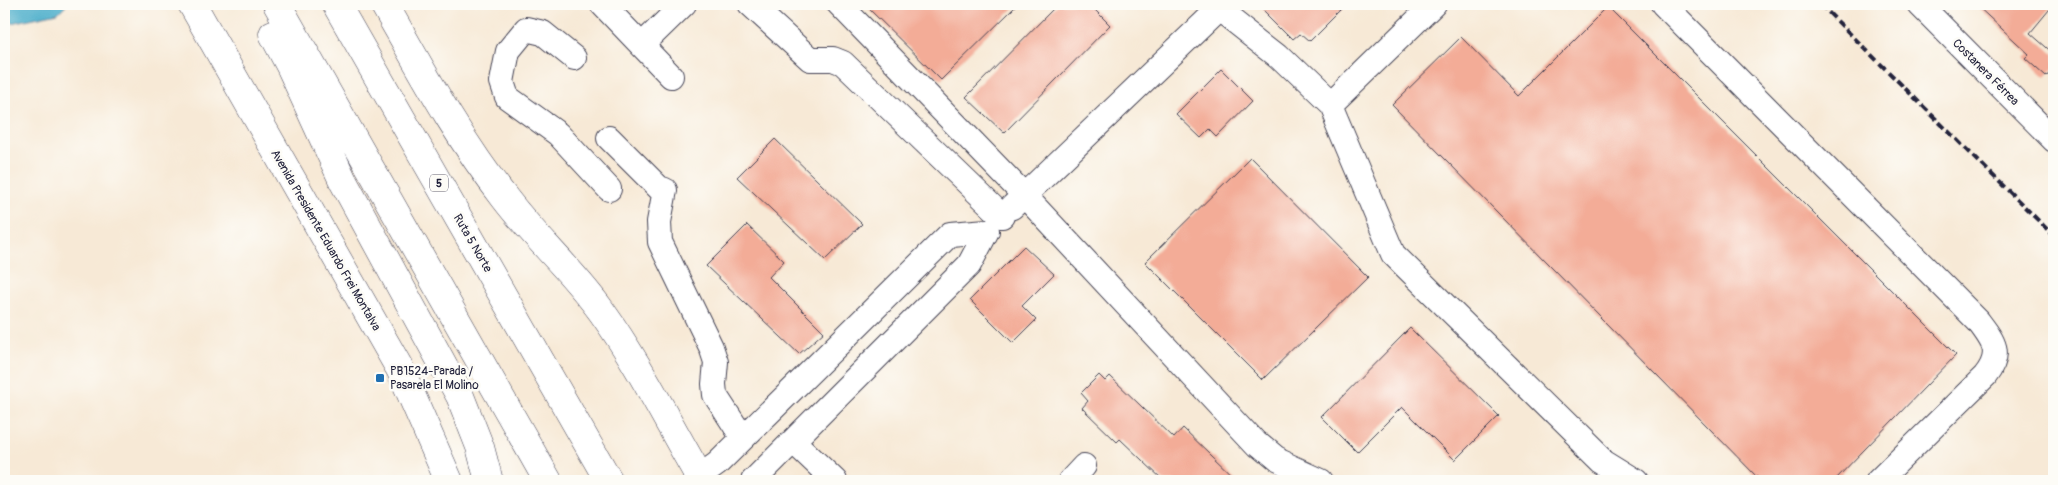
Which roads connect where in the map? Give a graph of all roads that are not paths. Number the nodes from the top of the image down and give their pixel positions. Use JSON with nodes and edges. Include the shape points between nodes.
{"nodes":[{"id":1,"x":192,"y":4,"type":"edge"},
{"id":2,"x":258,"y":4,"type":"edge"},
{"id":3,"x":277,"y":4,"type":"edge"},
{"id":4,"x":336,"y":4,"type":"edge"},
{"id":5,"x":384,"y":4,"type":"edge"},
{"id":6,"x":684,"y":4,"type":"edge"},
{"id":7,"x":750,"y":4,"type":"edge"},
{"id":8,"x":839,"y":4,"type":"edge"},
{"id":9,"x":1434,"y":4,"type":"edge"},
{"id":10,"x":1663,"y":4,"type":"edge"},
{"id":11,"x":1919,"y":4,"type":"edge"},
{"id":12,"x":1218,"y":6,"type":"edge"},
{"id":13,"x":613,"y":8,"type":"edge"},
{"id":14,"x":642,"y":45,"type":"junction"},
{"id":15,"x":574,"y":58,"type":"dead end"},
{"id":16,"x":671,"y":76,"type":"dead end"},
{"id":17,"x":1330,"y":105,"type":"junction"},
{"id":18,"x":609,"y":138,"type":"dead end"},
{"id":19,"x":2054,"y":140,"type":"edge"},
{"id":20,"x":609,"y":189,"type":"dead end"},
{"id":21,"x":1024,"y":195,"type":"junction"},
{"id":22,"x":994,"y":224,"type":"junction"},
{"id":23,"x":743,"y":438,"type":"junction"},
{"id":24,"x":793,"y":441,"type":"junction"},
{"id":25,"x":701,"y":479,"type":"edge"},
{"id":26,"x":449,"y":481,"type":"edge"},
{"id":27,"x":490,"y":481,"type":"edge"},
{"id":28,"x":548,"y":481,"type":"edge"},
{"id":29,"x":609,"y":481,"type":"edge"},
{"id":30,"x":752,"y":481,"type":"edge"},
{"id":31,"x":835,"y":481,"type":"edge"},
{"id":32,"x":1321,"y":481,"type":"edge"},
{"id":33,"x":1636,"y":481,"type":"edge"},
{"id":34,"x":1878,"y":481,"type":"edge"}],
"edges":[{"from":1,"to":26,"type":"main road","name":"Avenida Presidente Eduardo Frei Montalva","via":[[400,370]]},
{"from":2,"to":27,"type":"main road","via":[[351,196],[460,396]]},
{"from":3,"to":28,"type":"main road"},
{"from":4,"to":29,"type":"main road","name":"Ruta 5 Norte","number":"5"},
{"from":5,"to":25,"type":"main road","via":[[434,92],[484,170],[529,228],[592,298],[613,328]]},
{"from":6,"to":14,"type":"street"},
{"from":7,"to":22,"type":"street","via":[[810,58],[843,63]]},
{"from":8,"to":21,"type":"street"},
{"from":9,"to":17,"type":"street"},
{"from":10,"to":34,"type":"street","via":[[1978,321],[1994,342],[1993,366],[1985,376]]},
{"from":11,"to":19,"type":"street","name":"Costanera Férrea"},
{"from":12,"to":17,"type":"street","via":[[1279,56]]},
{"from":12,"to":21,"type":"street"},
{"from":13,"to":14,"type":"street"},
{"from":14,"to":16,"type":"street"},
{"from":15,"to":20,"type":"street","via":[[543,33],[526,29],[508,51],[502,82],[507,98],[558,134]]},
{"from":17,"to":33,"type":"street","via":[[1393,254],[1602,460]]},
{"from":18,"to":23,"type":"street","via":[[659,188],[665,190],[659,222],[660,242],[711,347],[716,362],[715,395]]},
{"from":21,"to":22,"type":"street"},
{"from":21,"to":32,"type":"street","via":[[1257,445],[1275,460]]},
{"from":22,"to":23,"type":"street","via":[[950,234]]},
{"from":22,"to":24,"type":"street","via":[[969,265]]},
{"from":23,"to":25,"type":"street"},
{"from":24,"to":30,"type":"street"},
{"from":24,"to":31,"type":"street"}]}
